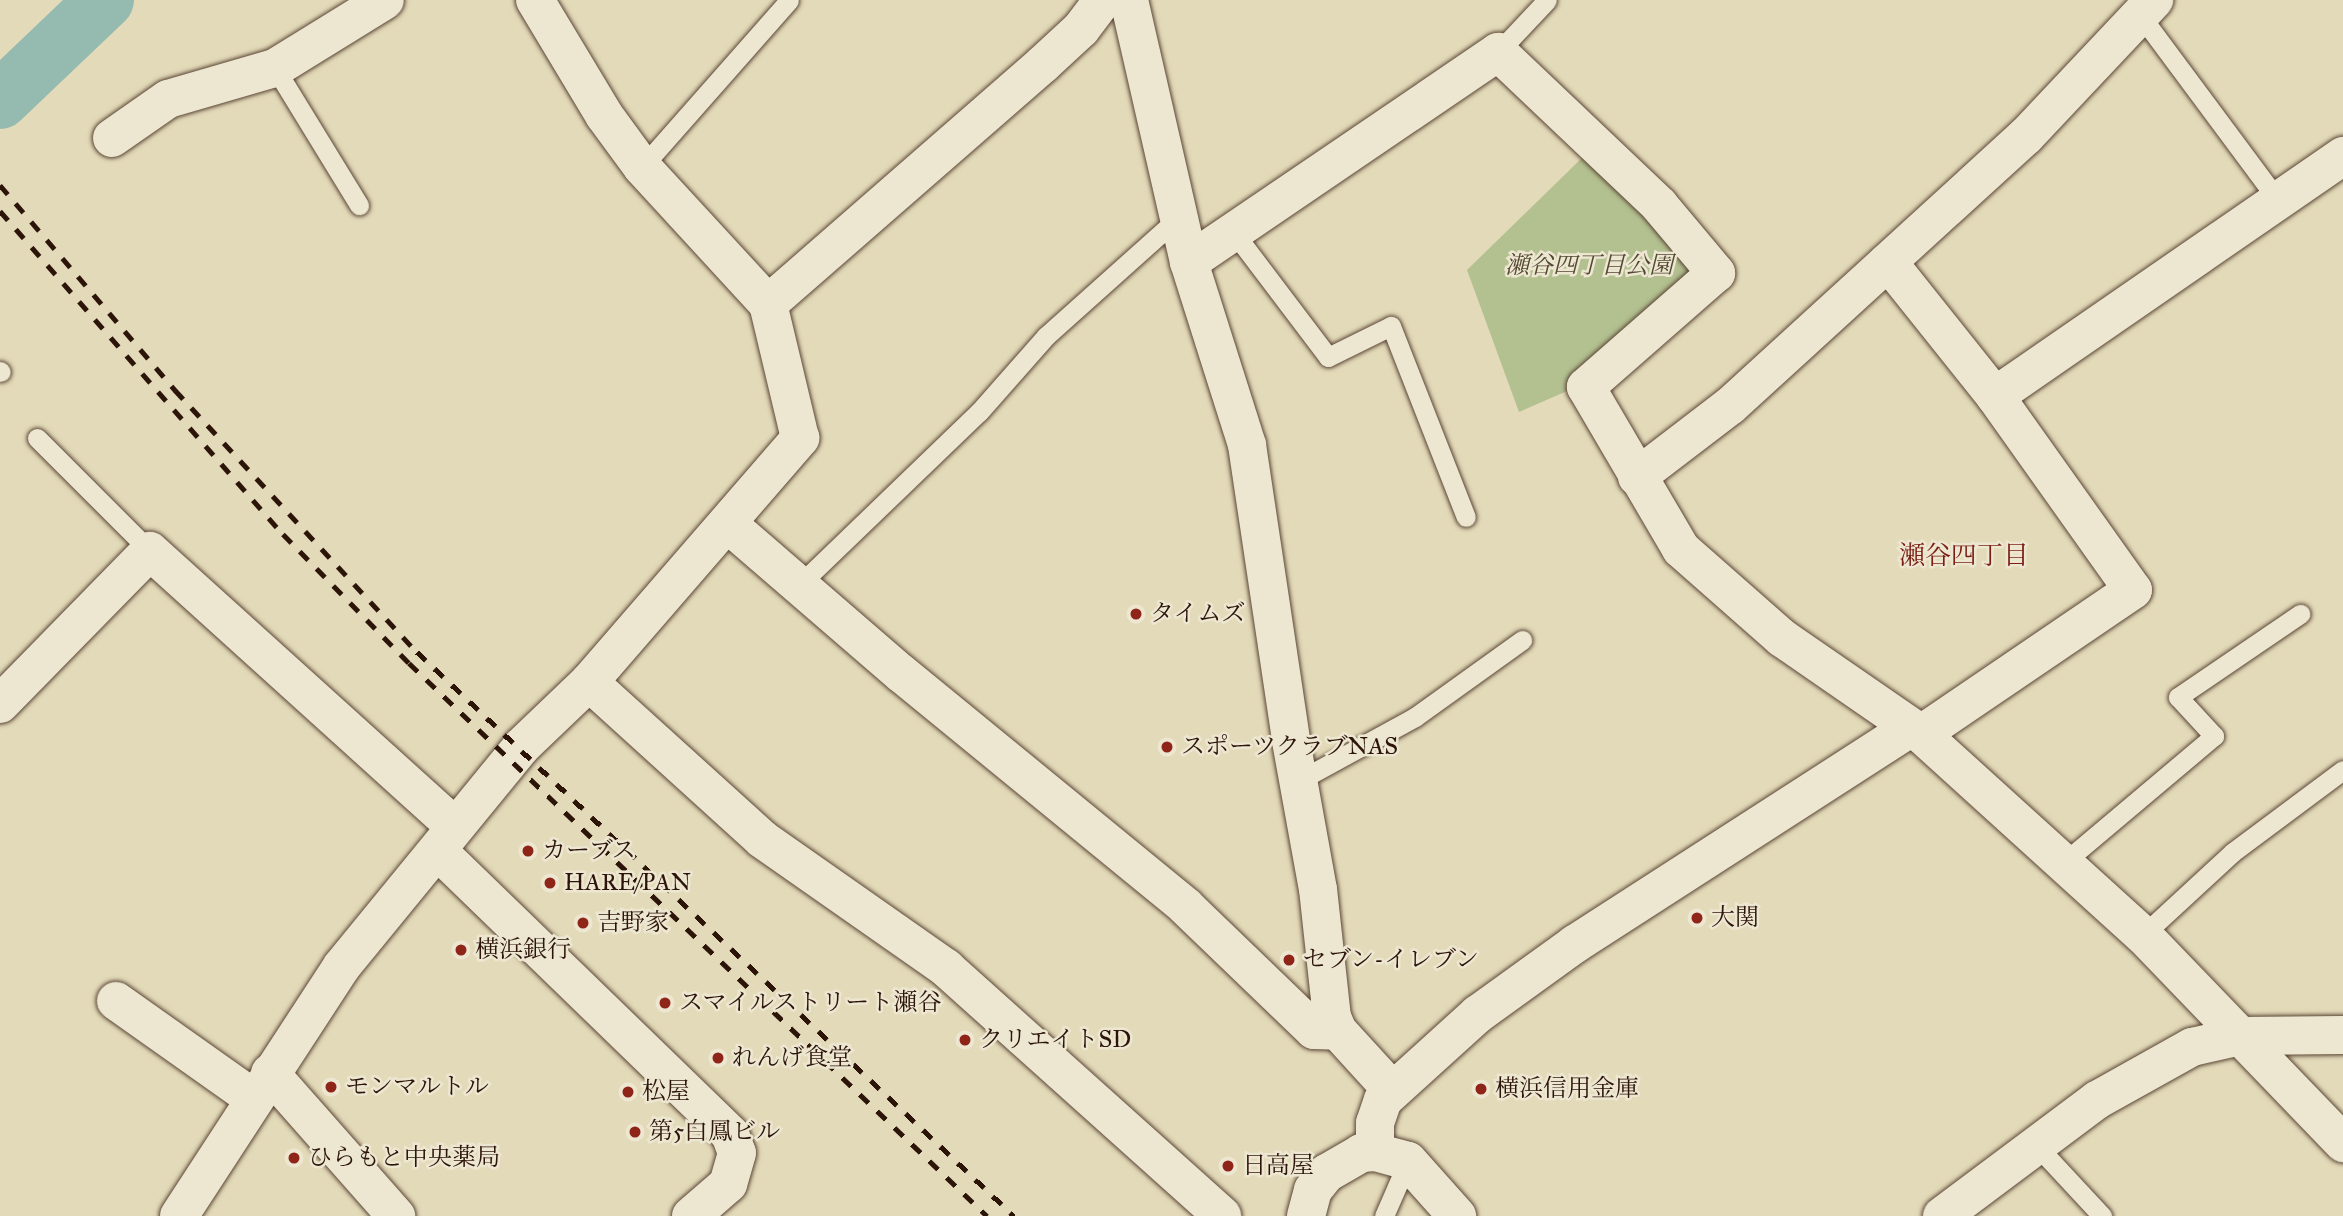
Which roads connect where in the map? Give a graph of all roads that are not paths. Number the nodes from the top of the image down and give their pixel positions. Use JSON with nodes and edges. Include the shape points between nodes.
{"nodes":[{"id":1,"x":385,"y":0,"type":"edge"},
{"id":2,"x":535,"y":0,"type":"edge"},
{"id":3,"x":789,"y":0,"type":"edge"},
{"id":4,"x":1547,"y":0,"type":"edge"},
{"id":5,"x":1127,"y":3,"type":"edge"},
{"id":6,"x":2146,"y":6,"type":"edge"},
{"id":7,"x":1498,"y":52,"type":"junction"},
{"id":8,"x":275,"y":68,"type":"junction"},
{"id":9,"x":112,"y":138,"type":"dead end"},
{"id":10,"x":2343,"y":156,"type":"edge"},
{"id":11,"x":642,"y":167,"type":"junction"},
{"id":12,"x":2280,"y":203,"type":"junction"},
{"id":13,"x":359,"y":205,"type":"dead end"},
{"id":14,"x":1178,"y":217,"type":"junction"},
{"id":15,"x":1235,"y":233,"type":"junction"},
{"id":16,"x":1189,"y":262,"type":"junction"},
{"id":17,"x":1888,"y":262,"type":"junction"},
{"id":18,"x":768,"y":304,"type":"junction"},
{"id":19,"x":1995,"y":396,"type":"junction"},
{"id":20,"x":37,"y":438,"type":"dead end"},
{"id":21,"x":1637,"y":477,"type":"junction"},
{"id":22,"x":1466,"y":517,"type":"dead end"},
{"id":23,"x":728,"y":524,"type":"junction"},
{"id":24,"x":150,"y":551,"type":"junction"},
{"id":25,"x":799,"y":585,"type":"junction"},
{"id":26,"x":2300,"y":614,"type":"dead end"},
{"id":27,"x":1522,"y":640,"type":"dead end"},
{"id":28,"x":589,"y":682,"type":"junction"},
{"id":29,"x":0,"y":704,"type":"edge"},
{"id":30,"x":1915,"y":731,"type":"junction"},
{"id":31,"x":2343,"y":770,"type":"edge"},
{"id":32,"x":1298,"y":781,"type":"junction"},
{"id":33,"x":447,"y":839,"type":"junction"},
{"id":34,"x":2062,"y":864,"type":"junction"},
{"id":35,"x":2143,"y":935,"type":"junction"},
{"id":36,"x":116,"y":1001,"type":"dead end"},
{"id":37,"x":1338,"y":1031,"type":"junction"},
{"id":38,"x":2343,"y":1035,"type":"edge"},
{"id":39,"x":2241,"y":1036,"type":"junction"},
{"id":40,"x":262,"y":1085,"type":"junction"},
{"id":41,"x":1391,"y":1089,"type":"junction"},
{"id":42,"x":2343,"y":1143,"type":"edge"},
{"id":43,"x":2038,"y":1146,"type":"junction"},
{"id":44,"x":1392,"y":1156,"type":"junction"},
{"id":45,"x":179,"y":1216,"type":"edge"},
{"id":46,"x":396,"y":1216,"type":"edge"},
{"id":47,"x":691,"y":1216,"type":"edge"},
{"id":48,"x":1222,"y":1216,"type":"edge"},
{"id":49,"x":1306,"y":1216,"type":"edge"},
{"id":50,"x":1384,"y":1216,"type":"edge"},
{"id":51,"x":1457,"y":1216,"type":"edge"},
{"id":52,"x":1942,"y":1216,"type":"edge"},
{"id":53,"x":2102,"y":1216,"type":"edge"}],
"edges":[{"from":1,"to":8,"type":"street"},
{"from":2,"to":11,"type":"street","via":[[604,115]]},
{"from":3,"to":11,"type":"lane"},
{"from":4,"to":7,"type":"lane"},
{"from":5,"to":14,"type":"street"},
{"from":5,"to":18,"type":"street","via":[[1081,29]]},
{"from":6,"to":12,"type":"lane"},
{"from":6,"to":17,"type":"street","via":[[2026,136]]},
{"from":7,"to":15,"type":"street"},
{"from":7,"to":21,"type":"street","via":[[1660,205],[1716,273],[1586,387]]},
{"from":8,"to":9,"type":"street","via":[[168,99]]},
{"from":8,"to":13,"type":"lane"},
{"from":10,"to":12,"type":"street"},
{"from":11,"to":18,"type":"street"},
{"from":12,"to":19,"type":"street"},
{"from":14,"to":16,"type":"street"},
{"from":14,"to":25,"type":"lane","via":[[1046,336],[979,412]]},
{"from":15,"to":16,"type":"street"},
{"from":15,"to":22,"type":"lane","via":[[1328,357],[1391,326]]},
{"from":16,"to":32,"type":"street","via":[[1247,445]]},
{"from":17,"to":19,"type":"street"},
{"from":17,"to":21,"type":"street","via":[[1730,406]]},
{"from":18,"to":23,"type":"street","via":[[800,438]]},
{"from":19,"to":30,"type":"street","via":[[2133,590]]},
{"from":20,"to":24,"type":"lane"},
{"from":21,"to":30,"type":"street","via":[[1681,549],[1782,638]]},
{"from":23,"to":25,"type":"street"},
{"from":23,"to":28,"type":"street"},
{"from":24,"to":29,"type":"street"},
{"from":24,"to":33,"type":"street"},
{"from":25,"to":37,"type":"street","via":[[1185,906],[1314,1030]]},
{"from":26,"to":34,"type":"lane","via":[[2178,697],[2214,736]]},
{"from":27,"to":32,"type":"lane","via":[[1415,717]]},
{"from":28,"to":33,"type":"street","via":[[520,747]]},
{"from":28,"to":48,"type":"street","via":[[762,839],[946,968]]},
{"from":30,"to":34,"type":"street"},
{"from":30,"to":41,"type":"street","via":[[1575,944],[1478,1014]]},
{"from":31,"to":35,"type":"lane","via":[[2233,852]]},
{"from":32,"to":37,"type":"street","via":[[1318,889],[1332,1017]]},
{"from":33,"to":40,"type":"street","via":[[342,966]]},
{"from":33,"to":47,"type":"street","via":[[730,1134],[737,1153],[728,1184]]},
{"from":34,"to":35,"type":"street"},
{"from":35,"to":39,"type":"street"},
{"from":36,"to":40,"type":"street"},
{"from":37,"to":41,"type":"street"},
{"from":38,"to":39,"type":"street"},
{"from":39,"to":42,"type":"street"},
{"from":39,"to":43,"type":"street","via":[[2192,1047],[2143,1071]]},
{"from":40,"to":45,"type":"street"},
{"from":40,"to":46,"type":"street"},
{"from":41,"to":44,"type":"street","via":[[1377,1111]]},
{"from":43,"to":52,"type":"street"},
{"from":43,"to":53,"type":"lane"},
{"from":44,"to":49,"type":"street","via":[[1361,1153],[1327,1172],[1313,1190]]},
{"from":44,"to":50,"type":"lane"},
{"from":44,"to":51,"type":"street"}]}
